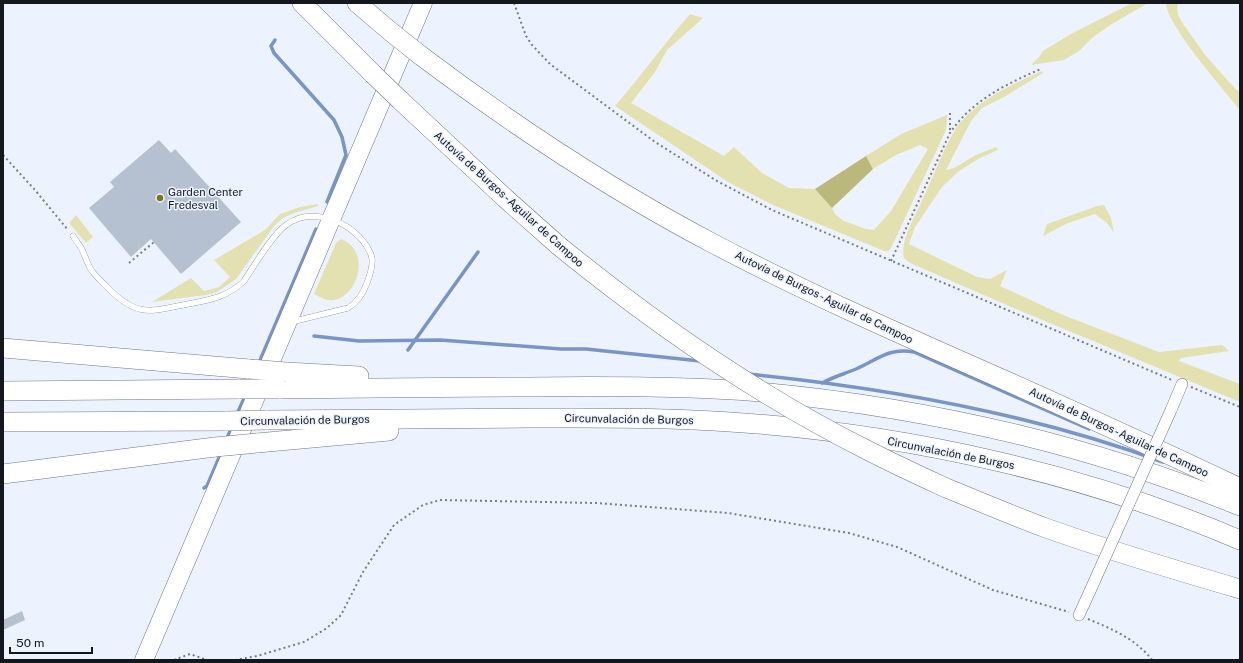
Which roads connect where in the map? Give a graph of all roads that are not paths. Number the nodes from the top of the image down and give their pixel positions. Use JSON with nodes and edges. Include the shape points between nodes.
{"nodes":[{"id":1,"x":302,"y":3,"type":"edge"},
{"id":2,"x":357,"y":3,"type":"edge"},
{"id":3,"x":423,"y":3,"type":"edge"},
{"id":4,"x":332,"y":219,"type":"junction"},
{"id":5,"x":73,"y":236,"type":"road end"},
{"id":6,"x":288,"y":323,"type":"junction"},
{"id":7,"x":3,"y":348,"type":"edge"},
{"id":8,"x":283,"y":381,"type":"junction"},
{"id":9,"x":1182,"y":384,"type":"road end"},
{"id":10,"x":3,"y":391,"type":"edge"},
{"id":11,"x":3,"y":422,"type":"edge"},
{"id":12,"x":740,"y":422,"type":"junction"},
{"id":13,"x":216,"y":447,"type":"junction"},
{"id":14,"x":3,"y":466,"type":"edge"},
{"id":15,"x":3,"y":474,"type":"edge"},
{"id":16,"x":1240,"y":488,"type":"edge"},
{"id":17,"x":1240,"y":506,"type":"edge"},
{"id":18,"x":1240,"y":540,"type":"edge"},
{"id":19,"x":1240,"y":589,"type":"edge"},
{"id":20,"x":1079,"y":615,"type":"road end"},
{"id":21,"x":144,"y":660,"type":"edge"}],
"edges":[{"from":1,"to":19,"type":"highway","name":"Autovía de Burgos - Aguilar de Campoo","bridge":true,"via":[[400,100],[559,246],[677,336],[747,382],[855,444],[944,487],[1019,518],[1096,545]]},
{"from":2,"to":16,"type":"highway","name":"Autovía de Burgos - Aguilar de Campoo","bridge":true,"via":[[420,55],[494,109],[643,204],[714,244],[837,305]]},
{"from":3,"to":4,"type":"highway"},
{"from":4,"to":5,"type":"lane","via":[[301,218],[285,225],[244,281],[224,295],[207,301],[158,310],[139,310],[123,303],[92,271],[83,250]]},
{"from":4,"to":6,"type":"highway"},
{"from":4,"to":6,"type":"lane","via":[[347,227],[362,240],[372,257],[372,267],[365,289],[360,299],[348,308]]},
{"from":6,"to":21,"type":"highway"},
{"from":7,"to":8,"type":"highway","bridge":true,"via":[[249,369]]},
{"from":8,"to":10,"type":"highway","bridge":true,"via":[[240,389]]},
{"from":8,"to":17,"type":"highway","via":[[698,389],[760,392],[842,402],[911,412],[1016,434],[1098,456]]},
{"from":9,"to":20,"type":"street","bridge":true},
{"from":11,"to":12,"type":"highway","name":"Circunvalación de Burgos","bridge":true,"via":[[628,418]]},
{"from":12,"to":13,"type":"highway","bridge":true,"via":[[434,428]]},
{"from":12,"to":18,"type":"highway","name":"Circunvalación de Burgos","via":[[896,441],[1014,466],[1148,505]]},
{"from":13,"to":14,"type":"highway"},
{"from":13,"to":15,"type":"highway"}]}
